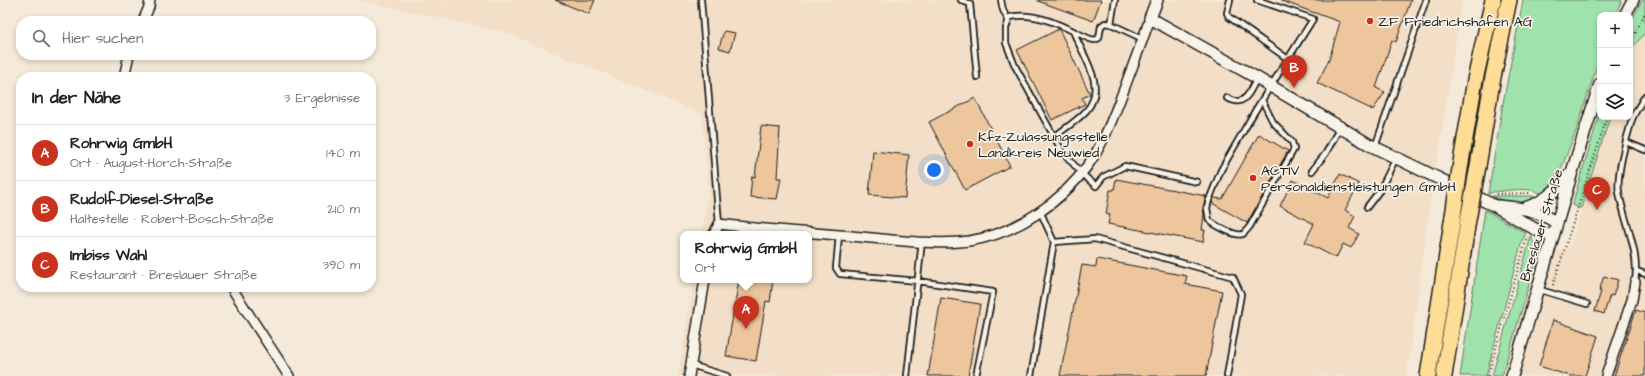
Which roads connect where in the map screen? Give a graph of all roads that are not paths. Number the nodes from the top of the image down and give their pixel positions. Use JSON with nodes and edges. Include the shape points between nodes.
{"nodes":[{"id":1,"x":150,"y":0,"type":"edge"},
{"id":2,"x":701,"y":0,"type":"edge"},
{"id":3,"x":960,"y":0,"type":"edge"},
{"id":4,"x":1001,"y":0,"type":"edge"},
{"id":5,"x":1115,"y":0,"type":"edge"},
{"id":6,"x":1157,"y":0,"type":"edge"},
{"id":7,"x":1230,"y":0,"type":"edge"},
{"id":8,"x":1257,"y":0,"type":"edge"},
{"id":9,"x":1426,"y":0,"type":"edge"},
{"id":10,"x":1493,"y":0,"type":"edge"},
{"id":11,"x":1509,"y":0,"type":"edge"},
{"id":12,"x":1633,"y":0,"type":"edge"},
{"id":13,"x":1627,"y":12,"type":"edge"},
{"id":14,"x":146,"y":16,"type":"edge"},
{"id":15,"x":1150,"y":18,"type":"junction"},
{"id":16,"x":1008,"y":20,"type":"junction"},
{"id":17,"x":1110,"y":24,"type":"junction"},
{"id":18,"x":1073,"y":31,"type":"junction"},
{"id":19,"x":1143,"y":39,"type":"junction"},
{"id":20,"x":1288,"y":59,"type":"junction"},
{"id":21,"x":128,"y":60,"type":"edge"},
{"id":22,"x":125,"y":72,"type":"edge"},
{"id":23,"x":977,"y":77,"type":"dead end"},
{"id":24,"x":1257,"y":78,"type":"junction"},
{"id":25,"x":1271,"y":86,"type":"junction"},
{"id":26,"x":1597,"y":93,"type":"edge"},
{"id":27,"x":1645,"y":96,"type":"edge"},
{"id":28,"x":1227,"y":98,"type":"dead end"},
{"id":29,"x":1262,"y":100,"type":"junction"},
{"id":30,"x":1340,"y":127,"type":"junction"},
{"id":31,"x":1054,"y":137,"type":"junction"},
{"id":32,"x":1626,"y":142,"type":"junction"},
{"id":33,"x":1374,"y":147,"type":"junction"},
{"id":34,"x":1645,"y":150,"type":"edge"},
{"id":35,"x":1396,"y":158,"type":"junction"},
{"id":36,"x":1312,"y":171,"type":"dead end"},
{"id":37,"x":1572,"y":172,"type":"junction"},
{"id":38,"x":1082,"y":174,"type":"junction"},
{"id":39,"x":1197,"y":182,"type":"dead end"},
{"id":40,"x":1495,"y":206,"type":"junction"},
{"id":41,"x":1367,"y":207,"type":"dead end"},
{"id":42,"x":1526,"y":208,"type":"junction"},
{"id":43,"x":1040,"y":211,"type":"junction"},
{"id":44,"x":1557,"y":223,"type":"junction"},
{"id":45,"x":719,"y":224,"type":"junction"},
{"id":46,"x":716,"y":231,"type":"edge"},
{"id":47,"x":778,"y":231,"type":"edge"},
{"id":48,"x":812,"y":233,"type":"edge"},
{"id":49,"x":839,"y":235,"type":"junction"},
{"id":50,"x":1553,"y":237,"type":"junction"},
{"id":51,"x":922,"y":241,"type":"junction"},
{"id":52,"x":1054,"y":242,"type":"junction"},
{"id":53,"x":1637,"y":271,"type":"junction"},
{"id":54,"x":1645,"y":274,"type":"edge"},
{"id":55,"x":918,"y":281,"type":"junction"},
{"id":56,"x":1636,"y":282,"type":"joint"},
{"id":57,"x":705,"y":283,"type":"edge"},
{"id":58,"x":1537,"y":289,"type":"junction"},
{"id":59,"x":234,"y":292,"type":"edge"},
{"id":60,"x":1587,"y":304,"type":"dead end"},
{"id":61,"x":692,"y":365,"type":"junction"},
{"id":62,"x":289,"y":376,"type":"edge"},
{"id":63,"x":689,"y":376,"type":"edge"},
{"id":64,"x":727,"y":376,"type":"edge"},
{"id":65,"x":907,"y":376,"type":"edge"},
{"id":66,"x":976,"y":376,"type":"edge"},
{"id":67,"x":1032,"y":376,"type":"edge"},
{"id":68,"x":1227,"y":376,"type":"edge"},
{"id":69,"x":1428,"y":376,"type":"edge"},
{"id":70,"x":1444,"y":376,"type":"edge"},
{"id":71,"x":1512,"y":376,"type":"edge"},
{"id":72,"x":1606,"y":376,"type":"edge"}],
"edges":[{"from":1,"to":14,"type":"street"},
{"from":2,"to":45,"type":"lane"},
{"from":3,"to":23,"type":"lane","via":[[970,4]]},
{"from":4,"to":16,"type":"lane"},
{"from":5,"to":17,"type":"lane"},
{"from":6,"to":15,"type":"street"},
{"from":7,"to":20,"type":"lane","via":[[1227,13],[1229,17]]},
{"from":8,"to":20,"type":"lane","via":[[1313,19]]},
{"from":9,"to":33,"type":"lane"},
{"from":10,"to":69,"type":"highway","bridge":true,"via":[[1475,80]]},
{"from":11,"to":70,"type":"highway","bridge":true,"via":[[1468,220]]},
{"from":12,"to":13,"type":"street"},
{"from":15,"to":19,"type":"street"},
{"from":15,"to":24,"type":"street"},
{"from":16,"to":18,"type":"lane","via":[[1014,16],[1026,16]]},
{"from":16,"to":31,"type":"lane","via":[[1005,35],[1010,54]]},
{"from":17,"to":18,"type":"lane","via":[[1103,24],[1095,40]]},
{"from":17,"to":19,"type":"lane"},
{"from":18,"to":31,"type":"lane","via":[[1094,77],[1095,89],[1092,102],[1085,112]]},
{"from":19,"to":38,"type":"street","via":[[1106,136]]},
{"from":20,"to":25,"type":"lane"},
{"from":21,"to":22,"type":"street"},
{"from":24,"to":25,"type":"street"},
{"from":24,"to":28,"type":"lane","via":[[1242,100],[1237,102]]},
{"from":25,"to":29,"type":"lane"},
{"from":25,"to":30,"type":"street"},
{"from":26,"to":37,"type":"street","name":"Breslauer Straße"},
{"from":27,"to":32,"type":"lane","via":[[1631,122]]},
{"from":29,"to":29,"type":"lane","via":[[1221,170],[1207,208],[1212,223],[1232,233],[1243,234],[1250,226],[1294,149],[1292,142],[1272,122]]},
{"from":30,"to":33,"type":"street"},
{"from":30,"to":36,"type":"lane","via":[[1326,153]]},
{"from":31,"to":38,"type":"lane","via":[[1062,151]]},
{"from":32,"to":34,"type":"lane"},
{"from":32,"to":53,"type":"lane","via":[[1619,191]]},
{"from":33,"to":35,"type":"street"},
{"from":35,"to":40,"type":"street"},
{"from":35,"to":41,"type":"lane","via":[[1380,190]]},
{"from":37,"to":42,"type":"street","via":[[1548,197]]},
{"from":37,"to":44,"type":"street","name":"Breslauer Straße"},
{"from":38,"to":39,"type":"lane","via":[[1096,186],[1103,176],[1125,166]]},
{"from":38,"to":43,"type":"street"},
{"from":40,"to":42,"type":"street"},
{"from":40,"to":50,"type":"street"},
{"from":42,"to":44,"type":"street","via":[[1540,212]]},
{"from":43,"to":51,"type":"street","via":[[1008,229],[970,241]]},
{"from":43,"to":52,"type":"lane"},
{"from":44,"to":50,"type":"street","name":"Breslauer Straße"},
{"from":45,"to":46,"type":"street"},
{"from":45,"to":47,"type":"street"},
{"from":48,"to":49,"type":"street"},
{"from":49,"to":51,"type":"street"},
{"from":49,"to":55,"type":"lane","via":[[836,268],[840,274]]},
{"from":50,"to":58,"type":"street","name":"Breslauer Straße"},
{"from":51,"to":55,"type":"lane"},
{"from":52,"to":67,"type":"lane"},
{"from":52,"to":68,"type":"lane","via":[[1095,239],[1234,277],[1241,294]]},
{"from":53,"to":54,"type":"lane"},
{"from":53,"to":56,"type":"lane"},
{"from":55,"to":65,"type":"lane"},
{"from":55,"to":66,"type":"lane","via":[[993,292]]},
{"from":56,"to":72,"type":"street"},
{"from":57,"to":61,"type":"street"},
{"from":58,"to":60,"type":"lane"},
{"from":58,"to":71,"type":"street","name":"Breslauer Straße"},
{"from":59,"to":62,"type":"street"},
{"from":61,"to":63,"type":"street"},
{"from":61,"to":64,"type":"lane"}]}
